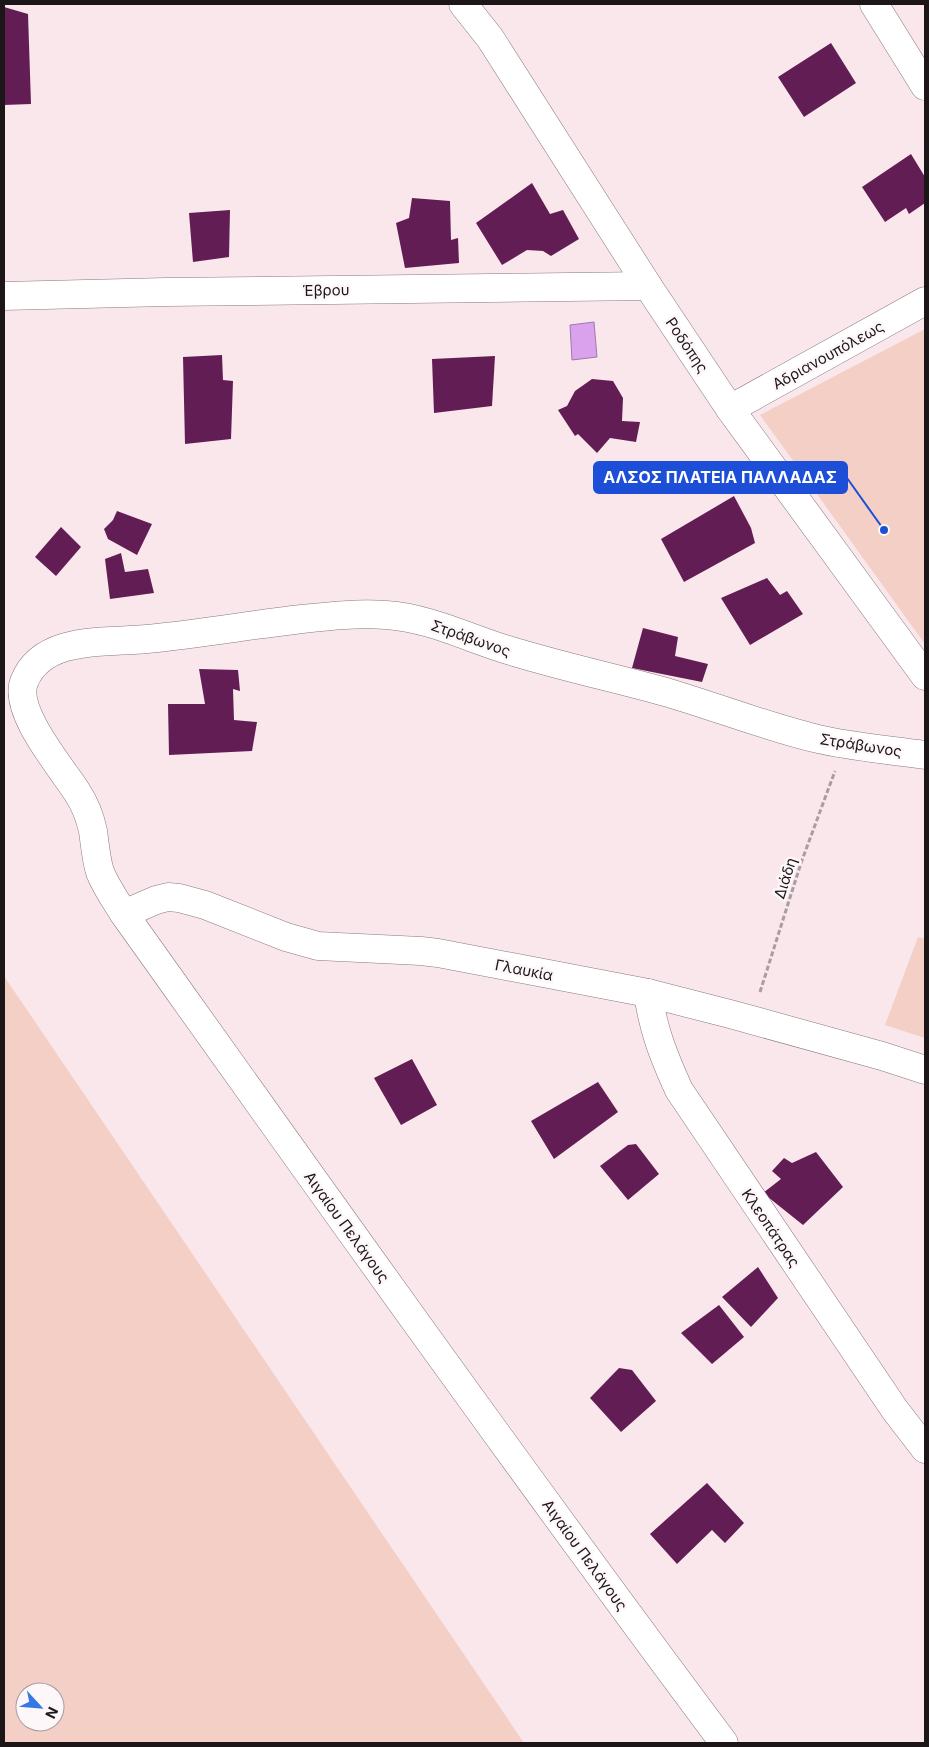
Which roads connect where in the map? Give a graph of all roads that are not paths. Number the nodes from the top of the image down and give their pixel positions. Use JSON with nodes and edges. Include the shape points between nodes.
{"nodes":[{"id":1,"x":463,"y":4,"type":"edge"},
{"id":2,"x":874,"y":4,"type":"edge"},
{"id":3,"x":925,"y":86,"type":"edge"},
{"id":4,"x":648,"y":286,"type":"junction"},
{"id":5,"x":4,"y":296,"type":"edge"},
{"id":6,"x":925,"y":301,"type":"edge"},
{"id":7,"x":730,"y":409,"type":"junction"},
{"id":8,"x":925,"y":676,"type":"edge"},
{"id":9,"x":23,"y":685,"type":"joint"},
{"id":10,"x":925,"y":754,"type":"edge"},
{"id":11,"x":124,"y":914,"type":"junction"},
{"id":12,"x":648,"y":993,"type":"junction"},
{"id":13,"x":925,"y":1070,"type":"edge"},
{"id":14,"x":925,"y":1448,"type":"edge"},
{"id":15,"x":724,"y":1743,"type":"edge"}],
"edges":[{"from":1,"to":4,"type":"street","name":"Ροδόπης","via":[[490,38]]},
{"from":2,"to":3,"type":"street"},
{"from":4,"to":5,"type":"street","name":"Έβρου"},
{"from":4,"to":7,"type":"street","name":"Ροδόπης"},
{"from":6,"to":7,"type":"street","name":"Αδριανουπόλεως"},
{"from":7,"to":8,"type":"street","name":"Ροδόπης"},
{"from":9,"to":10,"type":"street","name":"Στράβωνος","via":[[40,659],[61,648],[85,643],[170,637],[330,616],[386,615],[442,626],[509,651],[605,675],[802,735]]},
{"from":9,"to":11,"type":"street","name":"Αιγαίου Πελάγους","via":[[23,700],[34,729],[88,812],[100,871]]},
{"from":11,"to":12,"type":"street","name":"Γλαυκία","via":[[156,900],[179,898],[318,946],[438,953]]},
{"from":11,"to":15,"type":"street","name":"Αιγαίου Πελάγους","via":[[609,1589]]},
{"from":12,"to":13,"type":"street","name":"Γλαυκία"},
{"from":12,"to":14,"type":"street","name":"Κλεοπάτρας","via":[[656,1037],[679,1090],[895,1410]]}]}
